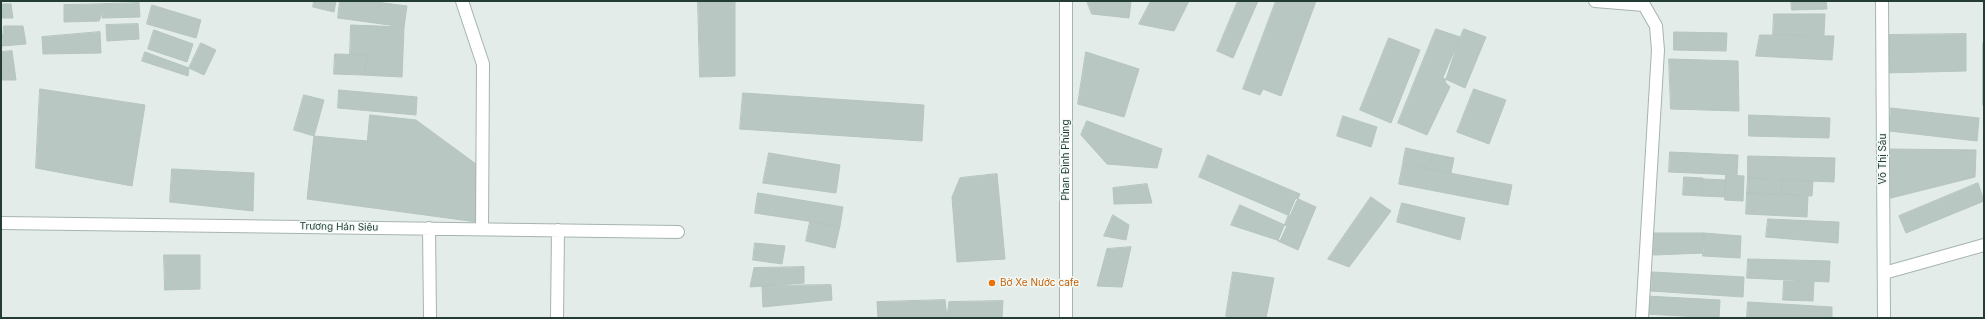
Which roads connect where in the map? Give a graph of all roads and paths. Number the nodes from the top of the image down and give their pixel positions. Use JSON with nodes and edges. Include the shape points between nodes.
{"nodes":[{"id":1,"x":462,"y":1,"type":"edge"},
{"id":2,"x":1066,"y":1,"type":"edge"},
{"id":3,"x":1595,"y":1,"type":"edge"},
{"id":4,"x":1882,"y":1,"type":"edge"},
{"id":5,"x":1,"y":223,"type":"edge"},
{"id":6,"x":429,"y":228,"type":"junction"},
{"id":7,"x":482,"y":229,"type":"junction"},
{"id":8,"x":558,"y":230,"type":"junction"},
{"id":9,"x":678,"y":232,"type":"dead end"},
{"id":10,"x":1984,"y":245,"type":"edge"},
{"id":11,"x":1884,"y":273,"type":"junction"},
{"id":12,"x":430,"y":318,"type":"edge"},
{"id":13,"x":557,"y":318,"type":"edge"},
{"id":14,"x":1066,"y":318,"type":"edge"},
{"id":15,"x":1642,"y":318,"type":"edge"},
{"id":16,"x":1884,"y":318,"type":"edge"}],
"edges":[{"from":1,"to":7,"type":"street","via":[[483,64]]},
{"from":2,"to":14,"type":"street","name":"Phan Đình Phùng"},
{"from":3,"to":15,"type":"street","via":[[1644,5],[1656,26],[1658,50]]},
{"from":4,"to":11,"type":"street","name":"Võ Thị Sáu"},
{"from":5,"to":6,"type":"street","name":"Trương Hán Siêu"},
{"from":6,"to":7,"type":"street","name":"Trương Hán Siêu"},
{"from":6,"to":12,"type":"street"},
{"from":7,"to":8,"type":"street","name":"Trương Hán Siêu"},
{"from":8,"to":9,"type":"street","name":"Trương Hán Siêu"},
{"from":8,"to":13,"type":"street"},
{"from":10,"to":11,"type":"street"},
{"from":11,"to":16,"type":"street","name":"Võ Thị Sáu"}]}
